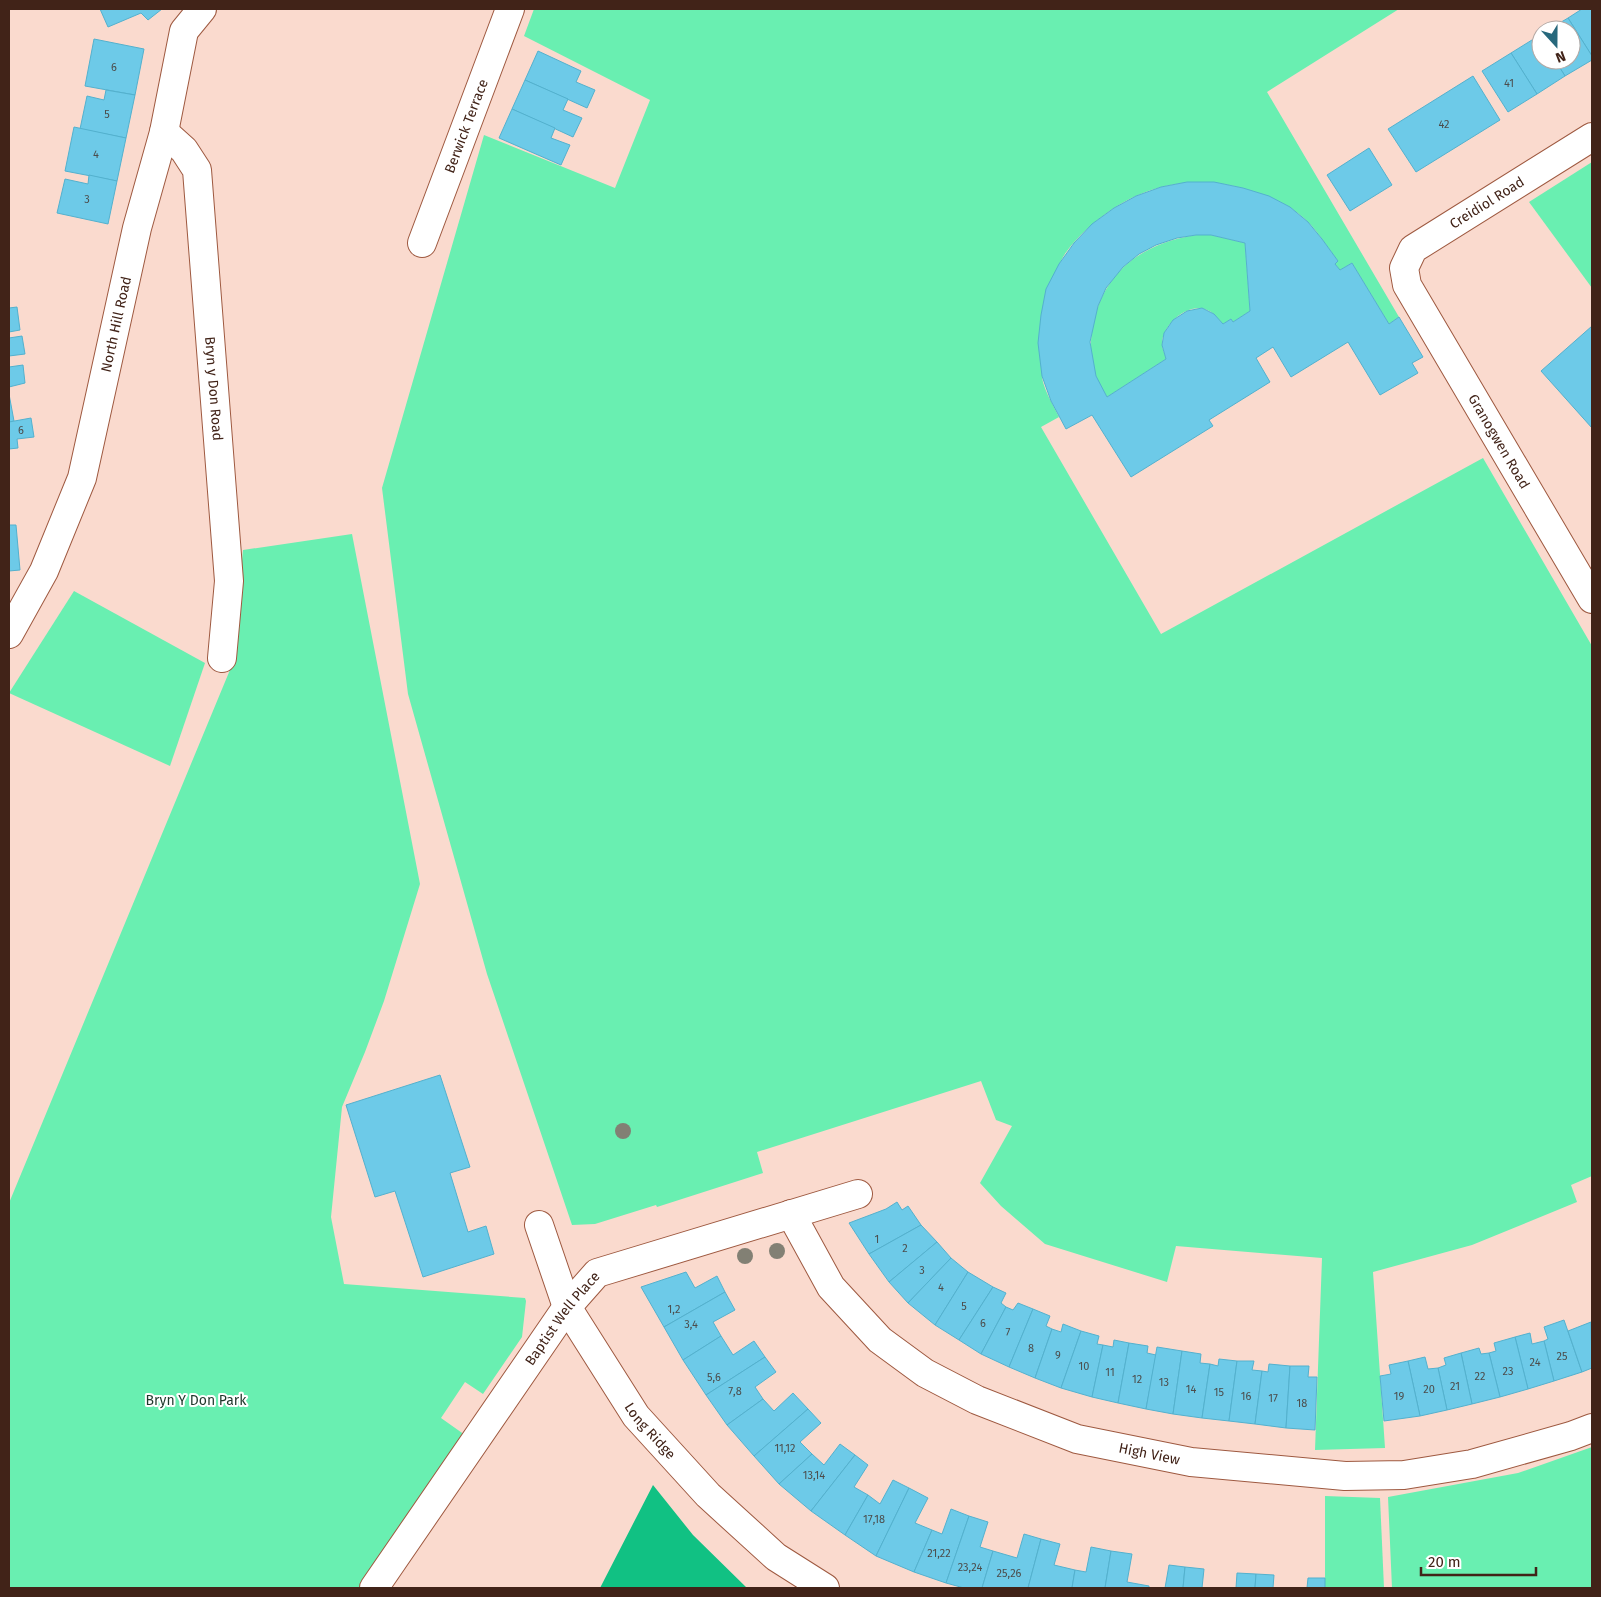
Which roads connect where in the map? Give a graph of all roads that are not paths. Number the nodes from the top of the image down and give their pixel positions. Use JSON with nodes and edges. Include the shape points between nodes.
{"nodes":[{"id":1,"x":202,"y":9,"type":"edge"},
{"id":2,"x":510,"y":9,"type":"edge"},
{"id":3,"x":164,"y":132,"type":"junction"},
{"id":4,"x":1592,"y":137,"type":"edge"},
{"id":5,"x":422,"y":243,"type":"dead end"},
{"id":6,"x":1407,"y":285,"type":"joint"},
{"id":7,"x":1588,"y":582,"type":"edge"},
{"id":8,"x":9,"y":634,"type":"edge"},
{"id":9,"x":222,"y":658,"type":"dead end"},
{"id":10,"x":858,"y":1194,"type":"dead end"},
{"id":11,"x":791,"y":1214,"type":"junction"},
{"id":12,"x":539,"y":1225,"type":"dead end"},
{"id":13,"x":567,"y":1307,"type":"junction"},
{"id":14,"x":1592,"y":1428,"type":"edge"},
{"id":15,"x":374,"y":1588,"type":"edge"},
{"id":16,"x":826,"y":1588,"type":"edge"}],
"edges":[{"from":1,"to":3,"type":"street","name":"North Hill Road","via":[[184,30]]},
{"from":2,"to":5,"type":"street","name":"Berwick Terrace"},
{"from":3,"to":8,"type":"street","name":"North Hill Road","via":[[137,228],[82,478],[44,571]]},
{"from":3,"to":9,"type":"street","name":"Bryn y Don Road","via":[[184,150],[198,170],[229,581]]},
{"from":4,"to":6,"type":"street","name":"Creidiol Road","via":[[1413,249],[1404,268]]},
{"from":6,"to":7,"type":"street","name":"Granogwen Road"},
{"from":10,"to":11,"type":"street","name":"Baptist Well Place"},
{"from":11,"to":13,"type":"street","name":"Baptist Well Place","via":[[597,1273]]},
{"from":11,"to":14,"type":"street","name":"High View","via":[[831,1287],[880,1340],[925,1373],[977,1400],[1077,1439],[1191,1462],[1345,1476],[1404,1475],[1472,1464]]},
{"from":12,"to":13,"type":"street","name":"Long Ridge"},
{"from":13,"to":15,"type":"street","name":"Baptist Well Place"},
{"from":13,"to":16,"type":"street","name":"Long Ridge","via":[[636,1416],[708,1495],[776,1557]]}]}
